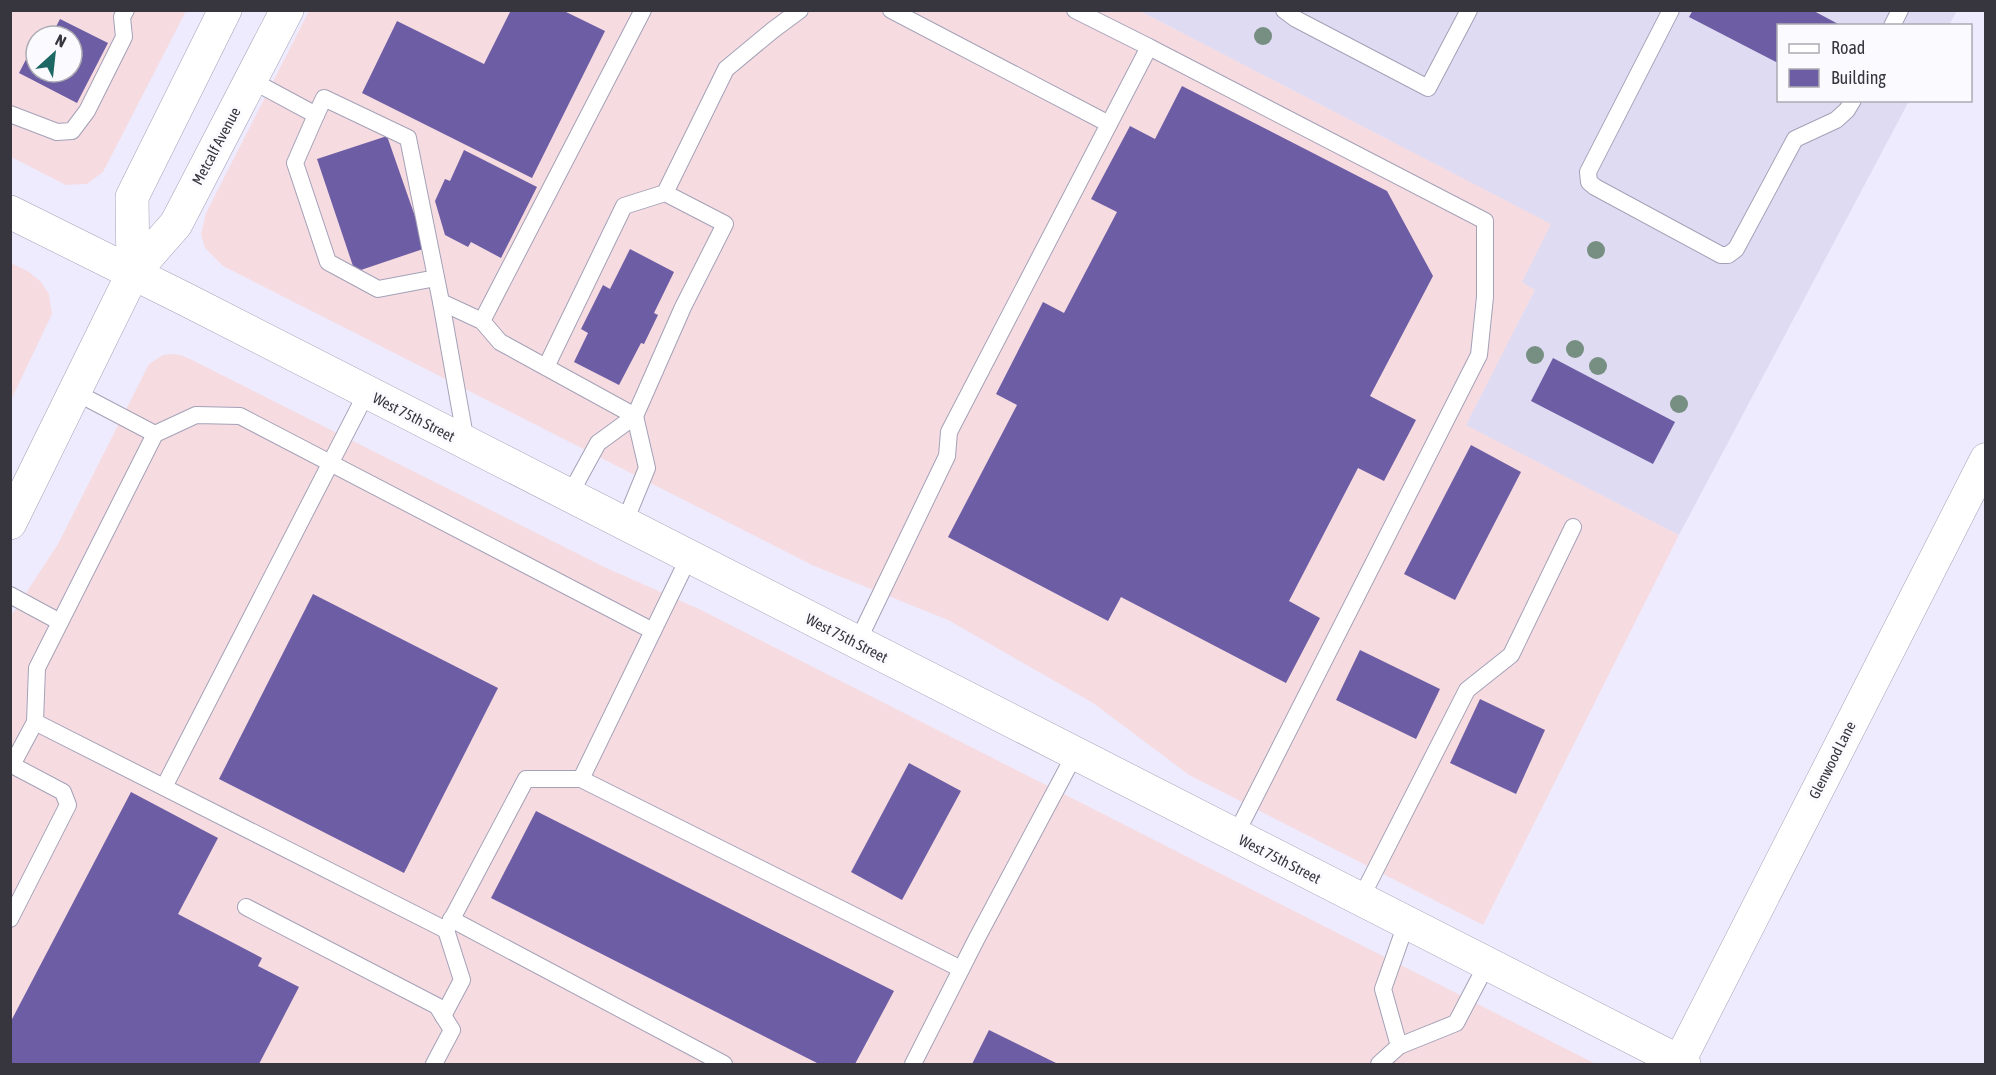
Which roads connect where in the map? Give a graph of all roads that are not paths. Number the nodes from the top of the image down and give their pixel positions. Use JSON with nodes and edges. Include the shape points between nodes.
{"nodes":[{"id":1,"x":126,"y":10,"type":"edge"},
{"id":2,"x":287,"y":10,"type":"edge"},
{"id":3,"x":643,"y":10,"type":"edge"},
{"id":4,"x":800,"y":10,"type":"edge"},
{"id":5,"x":891,"y":10,"type":"edge"},
{"id":6,"x":1075,"y":10,"type":"edge"},
{"id":7,"x":1284,"y":10,"type":"edge"},
{"id":8,"x":1468,"y":10,"type":"edge"},
{"id":9,"x":1671,"y":10,"type":"edge"},
{"id":10,"x":1900,"y":10,"type":"edge"},
{"id":11,"x":223,"y":11,"type":"edge"},
{"id":12,"x":1893,"y":24,"type":"edge"},
{"id":13,"x":1149,"y":47,"type":"junction"},
{"id":14,"x":251,"y":80,"type":"junction"},
{"id":15,"x":1852,"y":102,"type":"edge"},
{"id":16,"x":10,"y":114,"type":"edge"},
{"id":17,"x":316,"y":115,"type":"junction"},
{"id":18,"x":1109,"y":124,"type":"junction"},
{"id":19,"x":665,"y":193,"type":"junction"},
{"id":20,"x":10,"y":212,"type":"edge"},
{"id":21,"x":133,"y":273,"type":"junction"},
{"id":22,"x":436,"y":278,"type":"junction"},
{"id":23,"x":441,"y":302,"type":"junction"},
{"id":24,"x":482,"y":321,"type":"junction"},
{"id":25,"x":546,"y":367,"type":"junction"},
{"id":26,"x":75,"y":392,"type":"junction"},
{"id":27,"x":367,"y":392,"type":"junction"},
{"id":28,"x":635,"y":416,"type":"junction"},
{"id":29,"x":154,"y":434,"type":"junction"},
{"id":30,"x":466,"y":443,"type":"junction"},
{"id":31,"x":1986,"y":459,"type":"edge"},
{"id":32,"x":330,"y":463,"type":"junction"},
{"id":33,"x":569,"y":496,"type":"junction"},
{"id":34,"x":10,"y":523,"type":"edge"},
{"id":35,"x":624,"y":524,"type":"junction"},
{"id":36,"x":1573,"y":527,"type":"dead end"},
{"id":37,"x":689,"y":557,"type":"junction"},
{"id":38,"x":10,"y":595,"type":"edge"},
{"id":39,"x":60,"y":622,"type":"junction"},
{"id":40,"x":653,"y":631,"type":"junction"},
{"id":41,"x":857,"y":643,"type":"junction"},
{"id":42,"x":35,"y":722,"type":"junction"},
{"id":43,"x":1075,"y":754,"type":"junction"},
{"id":44,"x":11,"y":765,"type":"edge"},
{"id":45,"x":581,"y":779,"type":"junction"},
{"id":46,"x":165,"y":787,"type":"junction"},
{"id":47,"x":1235,"y":836,"type":"junction"},
{"id":48,"x":1360,"y":900,"type":"junction"},
{"id":49,"x":246,"y":906,"type":"dead end"},
{"id":50,"x":10,"y":919,"type":"edge"},
{"id":51,"x":448,"y":924,"type":"junction"},
{"id":52,"x":1406,"y":924,"type":"junction"},
{"id":53,"x":1487,"y":964,"type":"junction"},
{"id":54,"x":961,"y":969,"type":"junction"},
{"id":55,"x":444,"y":1016,"type":"junction"},
{"id":56,"x":1399,"y":1046,"type":"junction"},
{"id":57,"x":1681,"y":1063,"type":"edge"},
{"id":58,"x":434,"y":1065,"type":"edge"},
{"id":59,"x":724,"y":1065,"type":"edge"},
{"id":60,"x":913,"y":1065,"type":"edge"},
{"id":61,"x":1379,"y":1065,"type":"edge"}],
"edges":[{"from":1,"to":16,"type":"lane","via":[[122,17],[124,37],[87,111],[72,131],[57,132]]},
{"from":2,"to":14,"type":"main road","name":"Metcalf Avenue"},
{"from":3,"to":24,"type":"lane"},
{"from":4,"to":19,"type":"lane","via":[[726,69]]},
{"from":5,"to":18,"type":"lane"},
{"from":6,"to":13,"type":"lane"},
{"from":7,"to":8,"type":"lane","via":[[1428,88]]},
{"from":9,"to":15,"type":"lane","via":[[1588,172],[1589,182],[1721,255],[1736,249],[1795,139],[1836,120]]},
{"from":10,"to":12,"type":"lane"},
{"from":11,"to":21,"type":"main road","name":"Metcalf Avenue","via":[[132,197]]},
{"from":13,"to":18,"type":"lane"},
{"from":13,"to":47,"type":"lane","via":[[1485,221],[1485,297],[1479,355]]},
{"from":14,"to":17,"type":"lane"},
{"from":14,"to":21,"type":"main road","name":"Metcalf Avenue","via":[[176,224]]},
{"from":17,"to":22,"type":"lane","via":[[324,98],[408,138]]},
{"from":17,"to":22,"type":"lane","via":[[295,163],[328,262],[378,289]]},
{"from":18,"to":41,"type":"lane","via":[[949,432],[947,456]]},
{"from":19,"to":25,"type":"lane","via":[[624,206]]},
{"from":19,"to":28,"type":"lane","via":[[725,225],[682,307]]},
{"from":20,"to":21,"type":"main road","name":"West 75th Street"},
{"from":21,"to":26,"type":"main road","name":"Metcalf Avenue"},
{"from":21,"to":27,"type":"main road","name":"West 75th Street"},
{"from":22,"to":23,"type":"lane"},
{"from":23,"to":24,"type":"lane"},
{"from":23,"to":30,"type":"lane"},
{"from":24,"to":25,"type":"lane","via":[[500,342]]},
{"from":25,"to":28,"type":"lane"},
{"from":26,"to":29,"type":"lane"},
{"from":26,"to":34,"type":"main road","name":"Metcalf Avenue"},
{"from":27,"to":30,"type":"main road","name":"West 75th Street"},
{"from":27,"to":32,"type":"lane"},
{"from":28,"to":33,"type":"lane","via":[[598,443]]},
{"from":28,"to":35,"type":"lane","via":[[647,468]]},
{"from":29,"to":32,"type":"lane","via":[[196,415],[240,416]]},
{"from":29,"to":39,"type":"lane"},
{"from":30,"to":33,"type":"main road","name":"West 75th Street"},
{"from":31,"to":57,"type":"street","name":"Glenwood Lane"},
{"from":32,"to":40,"type":"lane"},
{"from":32,"to":46,"type":"lane"},
{"from":33,"to":35,"type":"main road","name":"West 75th Street"},
{"from":35,"to":37,"type":"main road","name":"West 75th Street"},
{"from":36,"to":48,"type":"lane","via":[[1511,655],[1467,690]]},
{"from":37,"to":40,"type":"lane"},
{"from":37,"to":41,"type":"main road","name":"West 75th Street"},
{"from":38,"to":39,"type":"lane"},
{"from":39,"to":42,"type":"lane","via":[[37,668]]},
{"from":40,"to":45,"type":"lane"},
{"from":41,"to":43,"type":"main road","name":"West 75th Street"},
{"from":42,"to":44,"type":"lane"},
{"from":42,"to":46,"type":"lane"},
{"from":43,"to":47,"type":"main road","name":"West 75th Street"},
{"from":43,"to":54,"type":"lane"},
{"from":44,"to":50,"type":"lane","via":[[63,792],[68,805]]},
{"from":45,"to":51,"type":"lane","via":[[526,779]]},
{"from":45,"to":54,"type":"lane"},
{"from":46,"to":51,"type":"lane"},
{"from":47,"to":48,"type":"main road","name":"West 75th Street"},
{"from":48,"to":52,"type":"main road","name":"West 75th Street"},
{"from":49,"to":55,"type":"lane","via":[[438,1006]]},
{"from":51,"to":55,"type":"lane","via":[[462,980]]},
{"from":51,"to":59,"type":"lane"},
{"from":52,"to":53,"type":"main road","name":"West 75th Street"},
{"from":52,"to":56,"type":"lane","via":[[1383,989]]},
{"from":53,"to":56,"type":"lane","via":[[1456,1023]]},
{"from":53,"to":57,"type":"main road","name":"West 75th Street"},
{"from":54,"to":60,"type":"lane"},
{"from":55,"to":58,"type":"lane","via":[[452,1030]]},
{"from":56,"to":61,"type":"lane"}]}
